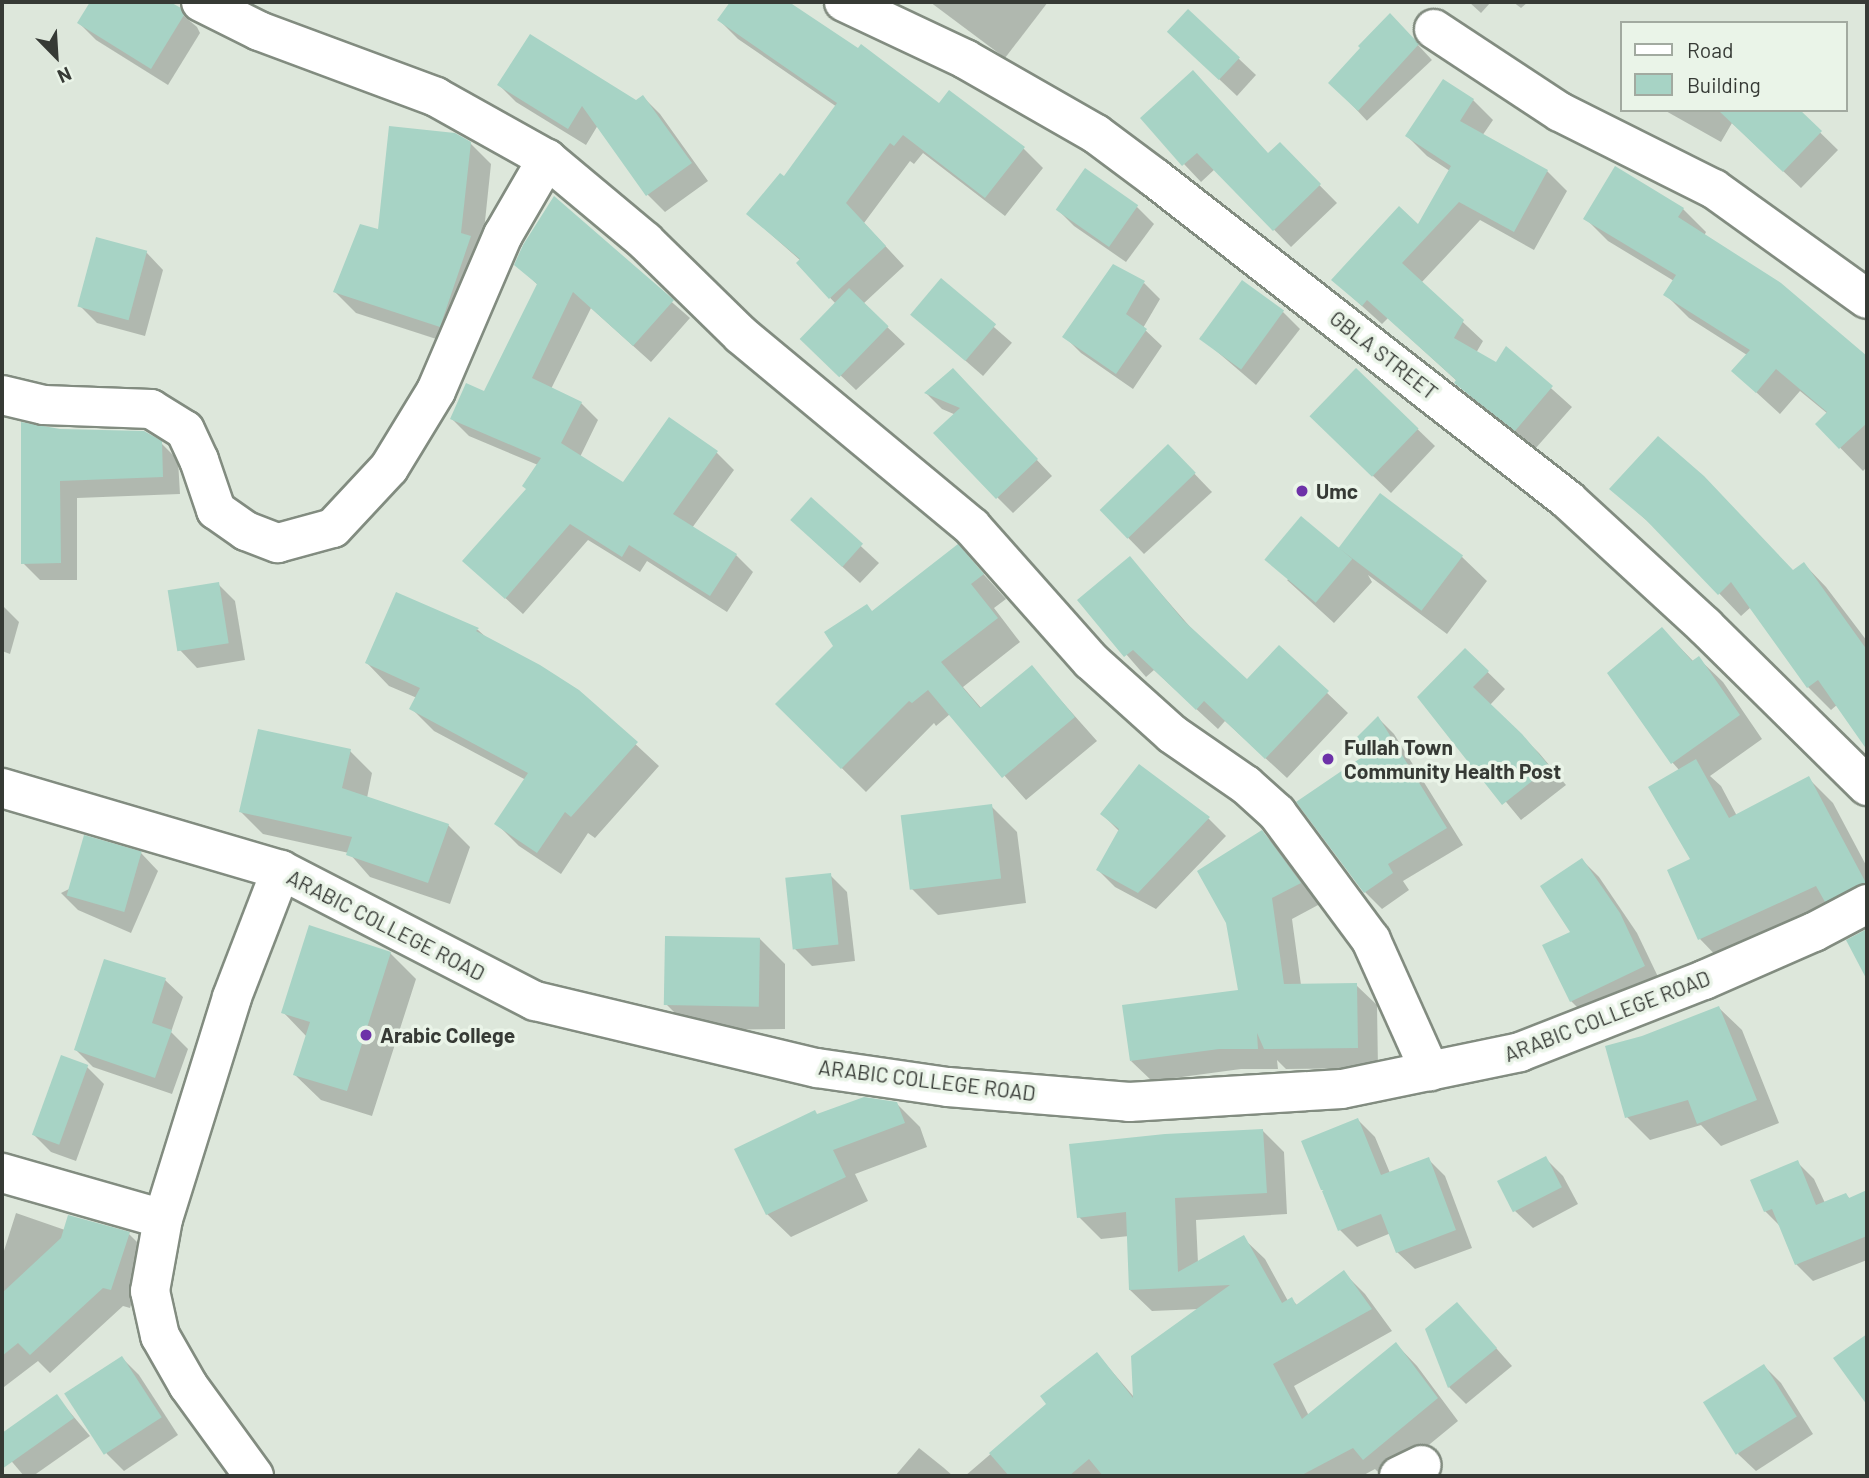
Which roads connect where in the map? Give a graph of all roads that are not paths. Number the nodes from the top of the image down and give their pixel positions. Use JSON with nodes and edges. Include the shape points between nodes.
{"nodes":[{"id":1,"x":201,"y":2,"type":"edge"},
{"id":2,"x":844,"y":2,"type":"edge"},
{"id":3,"x":1434,"y":29,"type":"dead end"},
{"id":4,"x":547,"y":159,"type":"junction"},
{"id":5,"x":1867,"y":299,"type":"edge"},
{"id":6,"x":2,"y":395,"type":"edge"},
{"id":7,"x":1867,"y":786,"type":"edge"},
{"id":8,"x":2,"y":788,"type":"edge"},
{"id":9,"x":281,"y":870,"type":"junction"},
{"id":10,"x":1867,"y":904,"type":"edge"},
{"id":11,"x":1430,"y":1071,"type":"junction"},
{"id":12,"x":2,"y":1173,"type":"edge"},
{"id":13,"x":163,"y":1219,"type":"junction"},
{"id":14,"x":254,"y":1476,"type":"edge"}],
"edges":[{"from":1,"to":4,"type":"street","via":[[260,31],[436,97]]},
{"from":2,"to":7,"type":"street","name":"GBLA STREET","via":[[965,59],[1096,134],[1155,178],[1568,500]]},
{"from":3,"to":5,"type":"street","via":[[1560,112],[1714,189]]},
{"from":4,"to":6,"type":"street","via":[[503,235],[436,391],[389,468],[333,528],[278,543],[246,531],[216,510],[186,430],[151,409],[44,405]]},
{"from":4,"to":11,"type":"street","via":[[645,242],[741,335],[972,527],[1091,661],[1172,734],[1246,785],[1277,813],[1371,940]]},
{"from":8,"to":9,"type":"street","name":"ARABIC COLLEGE ROAD"},
{"from":9,"to":11,"type":"street","name":"ARABIC COLLEGE ROAD","via":[[535,1001],[817,1068],[948,1087],[1129,1102],[1342,1089]]},
{"from":9,"to":13,"type":"street","via":[[232,997]]},
{"from":10,"to":11,"type":"street","name":"ARABIC COLLEGE ROAD","via":[[1716,975],[1520,1052]]},
{"from":12,"to":13,"type":"street"},
{"from":13,"to":14,"type":"street","via":[[150,1291],[160,1336],[188,1385]]}]}
